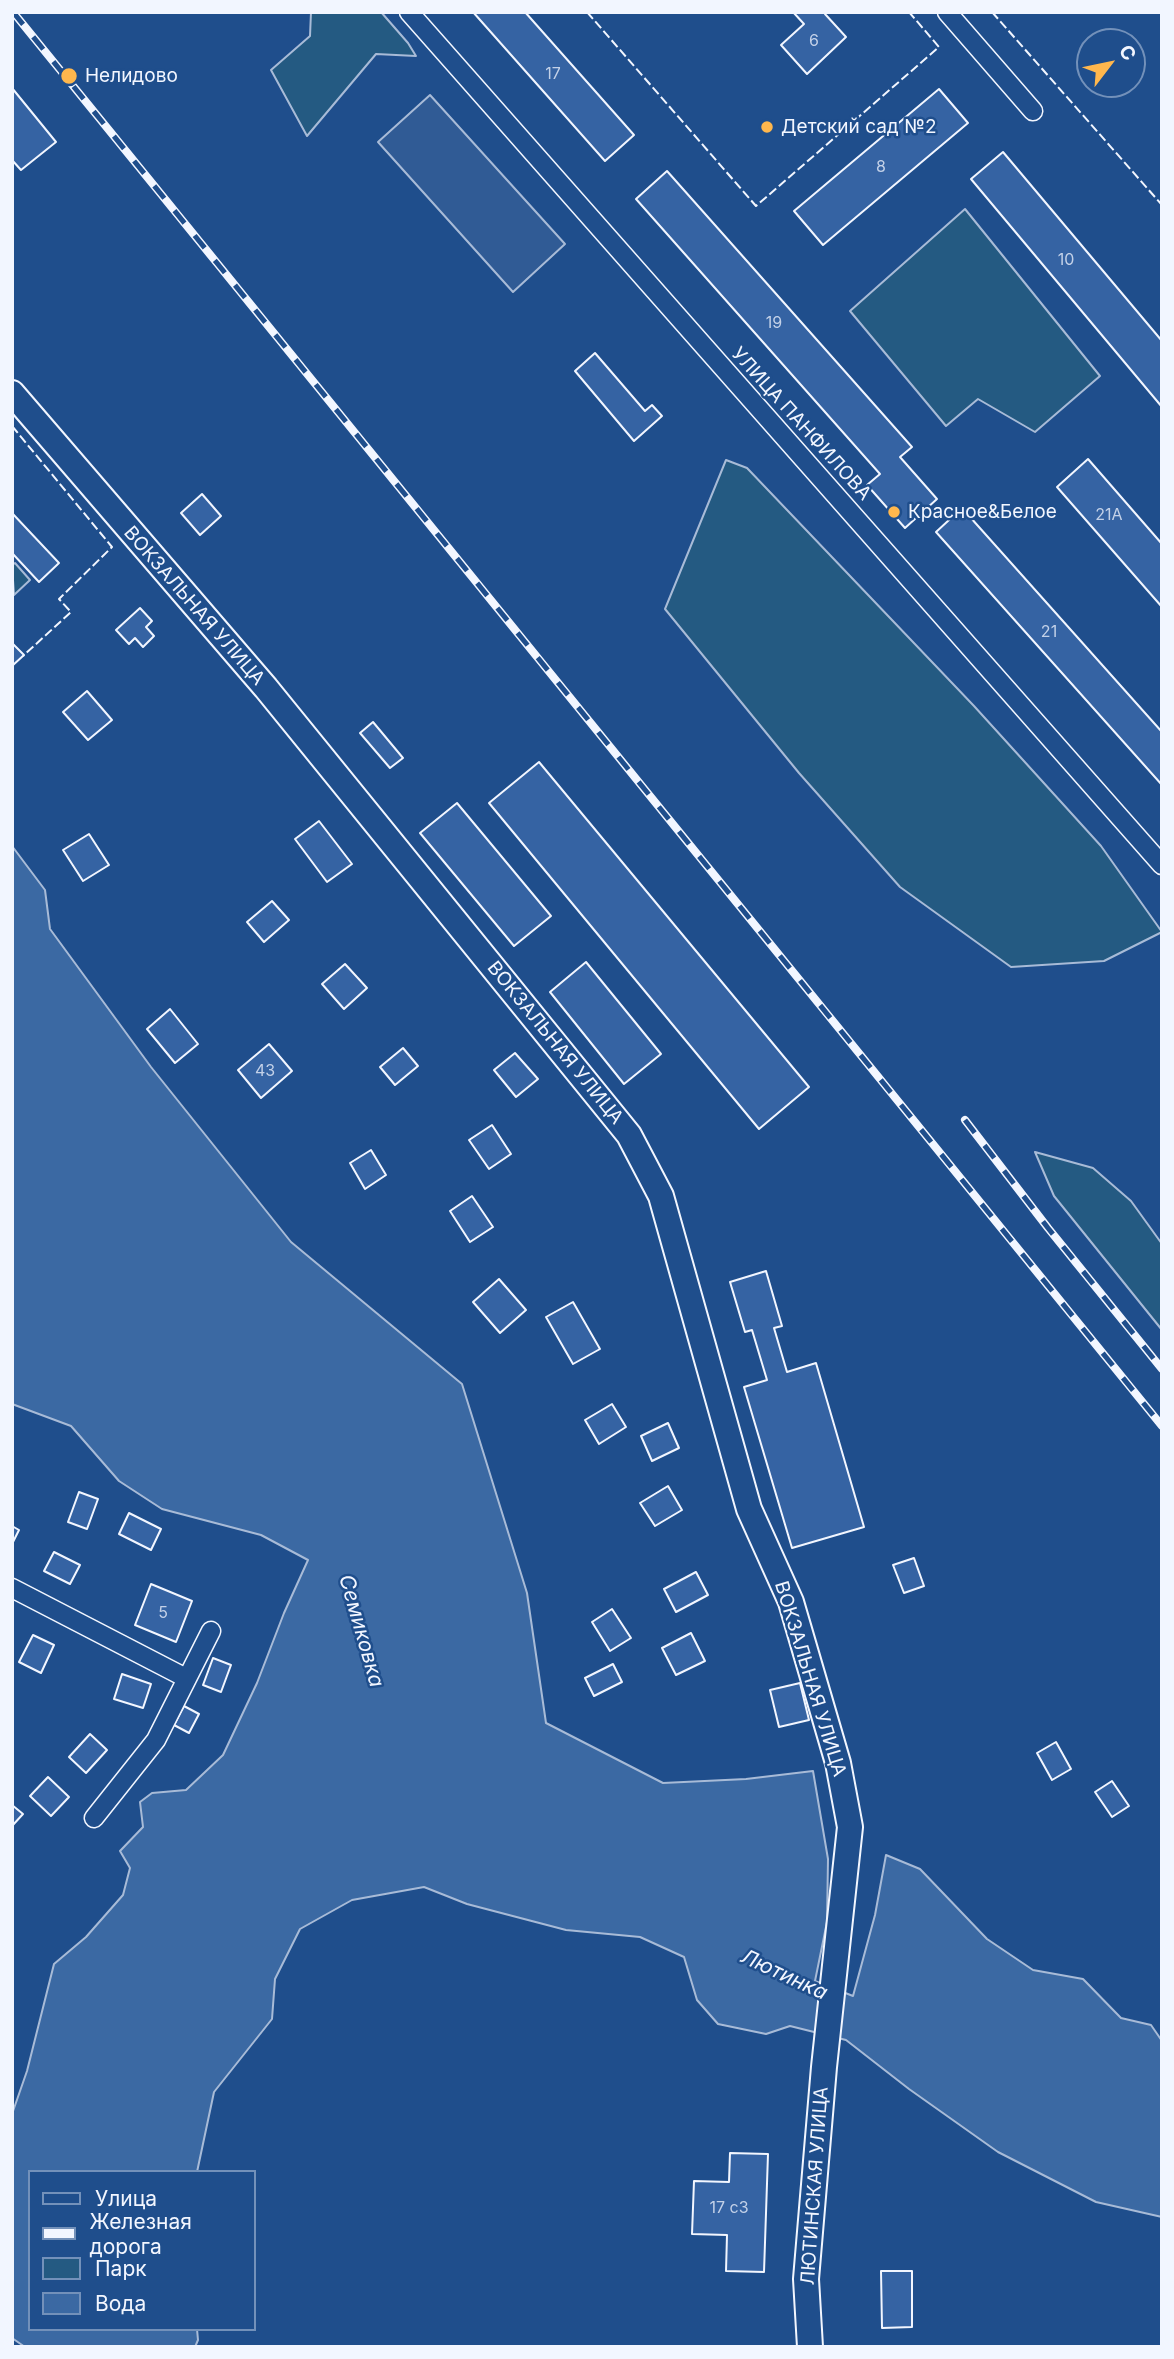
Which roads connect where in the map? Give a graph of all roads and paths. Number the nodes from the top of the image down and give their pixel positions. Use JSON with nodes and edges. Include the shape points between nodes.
{"nodes":[{"id":1,"x":409,"y":12,"type":"edge"},
{"id":2,"x":947,"y":12,"type":"edge"},
{"id":3,"x":1033,"y":111,"type":"dead end"},
{"id":4,"x":12,"y":393,"type":"edge"},
{"id":5,"x":1162,"y":864,"type":"edge"},
{"id":6,"x":12,"y":1588,"type":"edge"},
{"id":7,"x":211,"y":1631,"type":"dead end"},
{"id":8,"x":186,"y":1678,"type":"junction"},
{"id":9,"x":94,"y":1818,"type":"dead end"},
{"id":10,"x":824,"y":2067,"type":"joint"},
{"id":11,"x":810,"y":2347,"type":"edge"}],
"edges":[{"from":1,"to":5,"type":"street","name":"УЛИЦА ПАНФИЛОВА"},
{"from":2,"to":3,"type":"street"},
{"from":4,"to":10,"type":"main road","name":"ВОКЗАЛЬНАЯ УЛИЦА","via":[[275,699],[629,1135],[661,1196],[749,1509],[795,1616],[838,1763],[850,1827]]},
{"from":6,"to":8,"type":"street"},
{"from":7,"to":8,"type":"street"},
{"from":8,"to":9,"type":"street","via":[[156,1740]]},
{"from":10,"to":11,"type":"main road","name":"ЛЮТИНСКАЯ УЛИЦА","via":[[806,2279]]}]}
